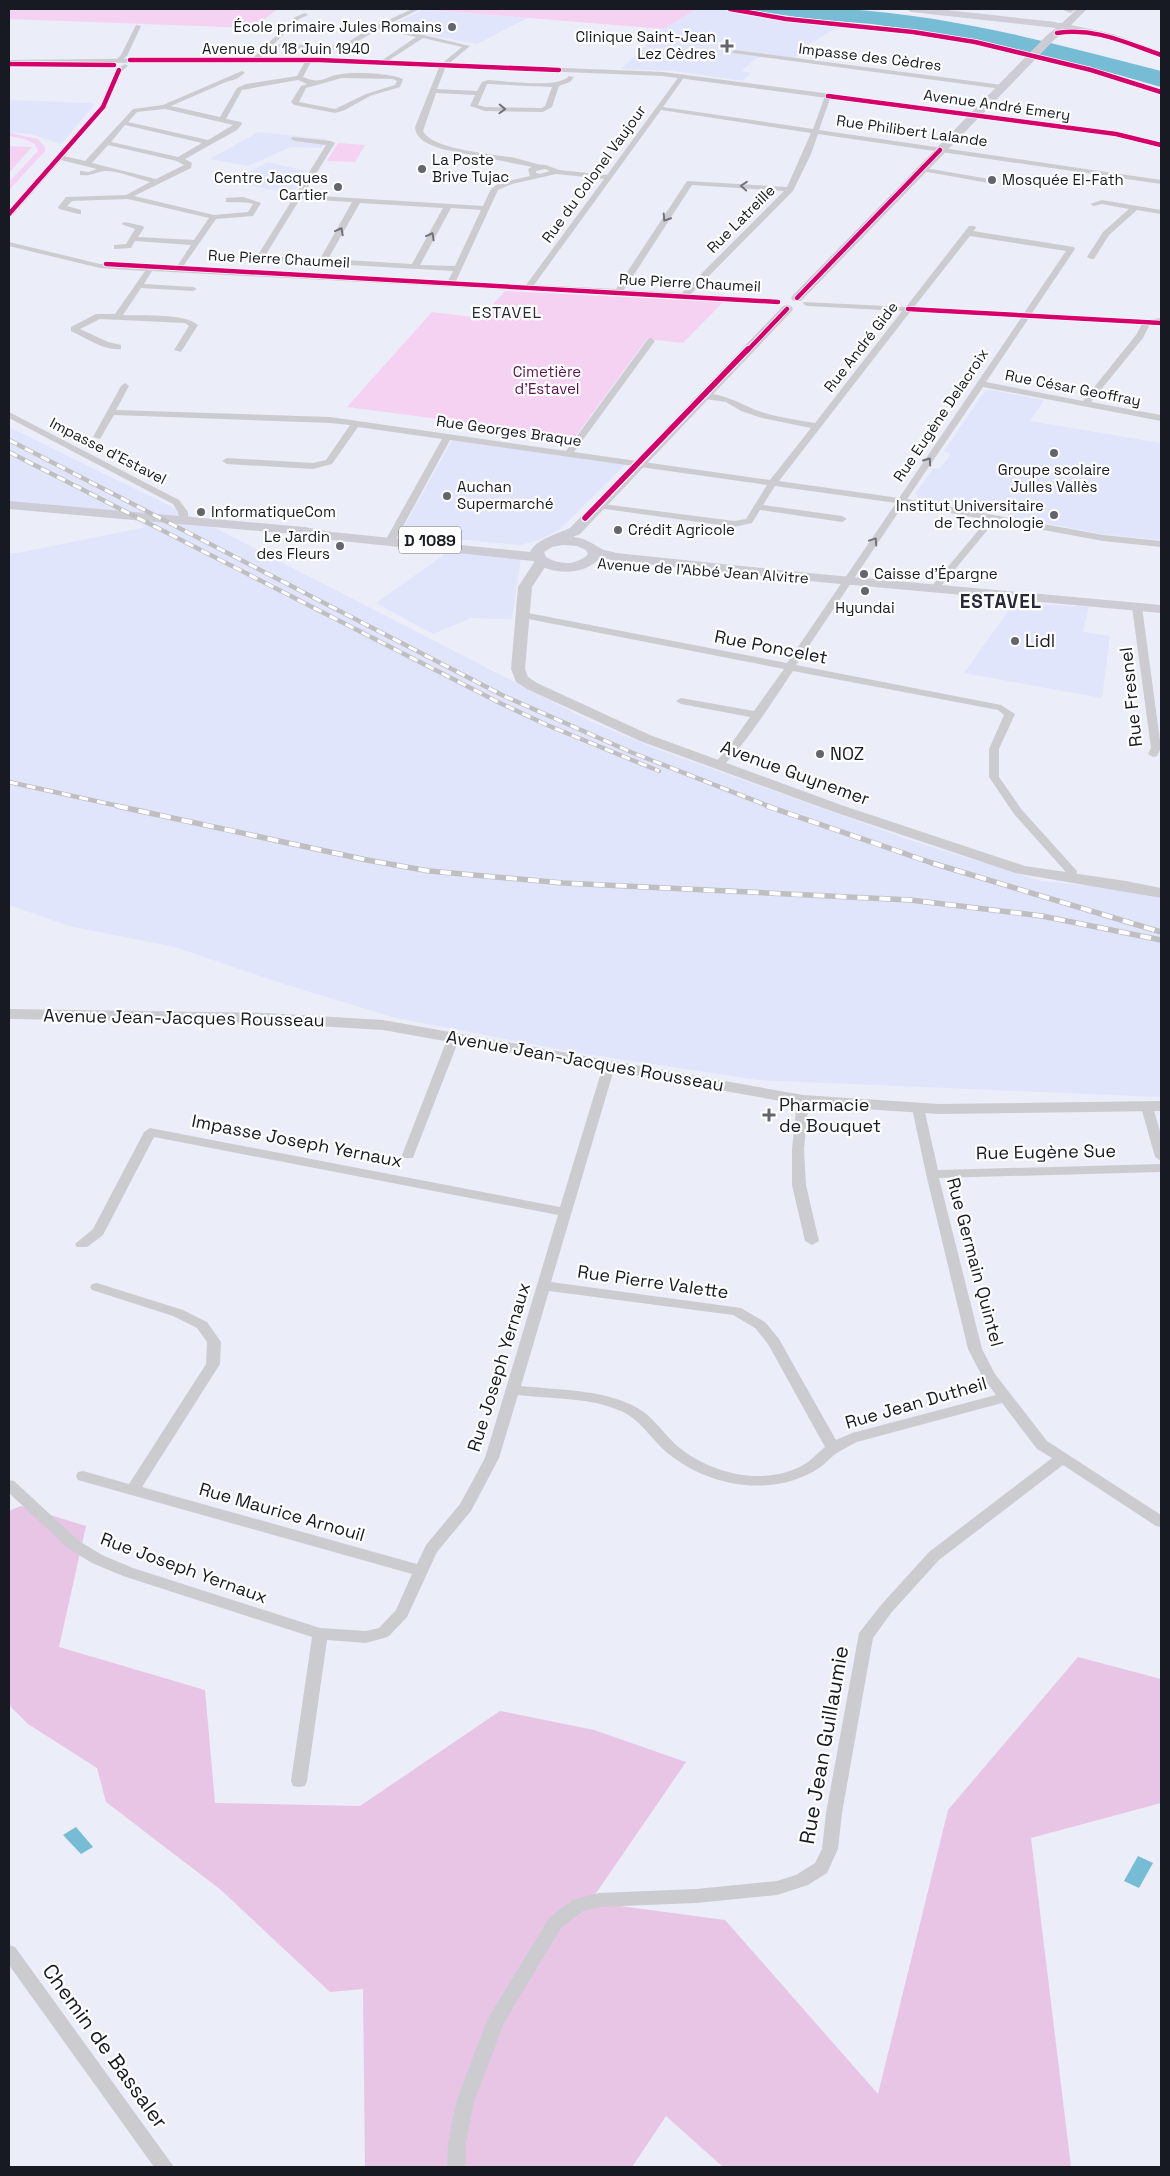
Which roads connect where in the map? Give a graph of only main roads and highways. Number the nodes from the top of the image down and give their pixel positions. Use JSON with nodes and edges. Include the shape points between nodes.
{"nodes":[{"id":1,"x":911,"y":9,"type":"edge"},
{"id":2,"x":1082,"y":9,"type":"edge"},
{"id":3,"x":1070,"y":11,"type":"edge"},
{"id":4,"x":1055,"y":30,"type":"junction"},
{"id":5,"x":1161,"y":55,"type":"edge"},
{"id":6,"x":9,"y":505,"type":"edge"},
{"id":7,"x":585,"y":518,"type":"junction"},
{"id":8,"x":575,"y":531,"type":"junction"},
{"id":9,"x":544,"y":551,"type":"junction"},
{"id":10,"x":589,"y":553,"type":"junction"},
{"id":11,"x":642,"y":560,"type":"junction"},
{"id":12,"x":568,"y":567,"type":"junction"},
{"id":13,"x":819,"y":578,"type":"junction"},
{"id":14,"x":527,"y":583,"type":"junction"},
{"id":15,"x":1161,"y":609,"type":"edge"},
{"id":16,"x":1161,"y":893,"type":"edge"},
{"id":17,"x":9,"y":1014,"type":"edge"},
{"id":18,"x":1154,"y":1106,"type":"edge"}],
"edges":[{"from":1,"to":4,"type":"highway","via":[[1033,22]]},
{"from":2,"to":3,"type":"main road"},
{"from":3,"to":4,"type":"main road"},
{"from":4,"to":5,"type":"main road","via":[[1100,34]]},
{"from":4,"to":7,"type":"main road","via":[[922,169],[802,301],[801,309],[782,306],[706,392]]},
{"from":6,"to":9,"type":"main road","number":"D 1089"},
{"from":7,"to":8,"type":"main road"},
{"from":7,"to":11,"type":"main road","via":[[596,538],[606,546]]},
{"from":8,"to":9,"type":"main road"},
{"from":8,"to":10,"type":"main road"},
{"from":9,"to":10,"type":"main road","via":[[572,541]]},
{"from":9,"to":12,"type":"main road","via":[[553,566]]},
{"from":9,"to":14,"type":"main road","name":"Avenue Guynemer","via":[[539,570]]},
{"from":10,"to":11,"type":"main road","name":"Avenue de l'Abbé Jean Alvitre"},
{"from":10,"to":12,"type":"main road"},
{"from":10,"to":13,"type":"main road","name":"Avenue de l'Abbé Jean Alvitre","via":[[613,561],[799,579]]},
{"from":11,"to":13,"type":"main road","name":"Avenue de l'Abbé Jean Alvitre"},
{"from":12,"to":14,"type":"main road"},
{"from":13,"to":15,"type":"main road","name":"Avenue de l'Abbé Jean Alvitre"},
{"from":14,"to":16,"type":"main road","name":"Avenue Guynemer","via":[[518,669],[521,678],[548,695],[645,738],[839,809],[1021,870]]},
{"from":17,"to":18,"type":"main road","name":"Avenue Jean-Jacques Rousseau","via":[[320,1020],[383,1025],[803,1100],[988,1110]]}]}
